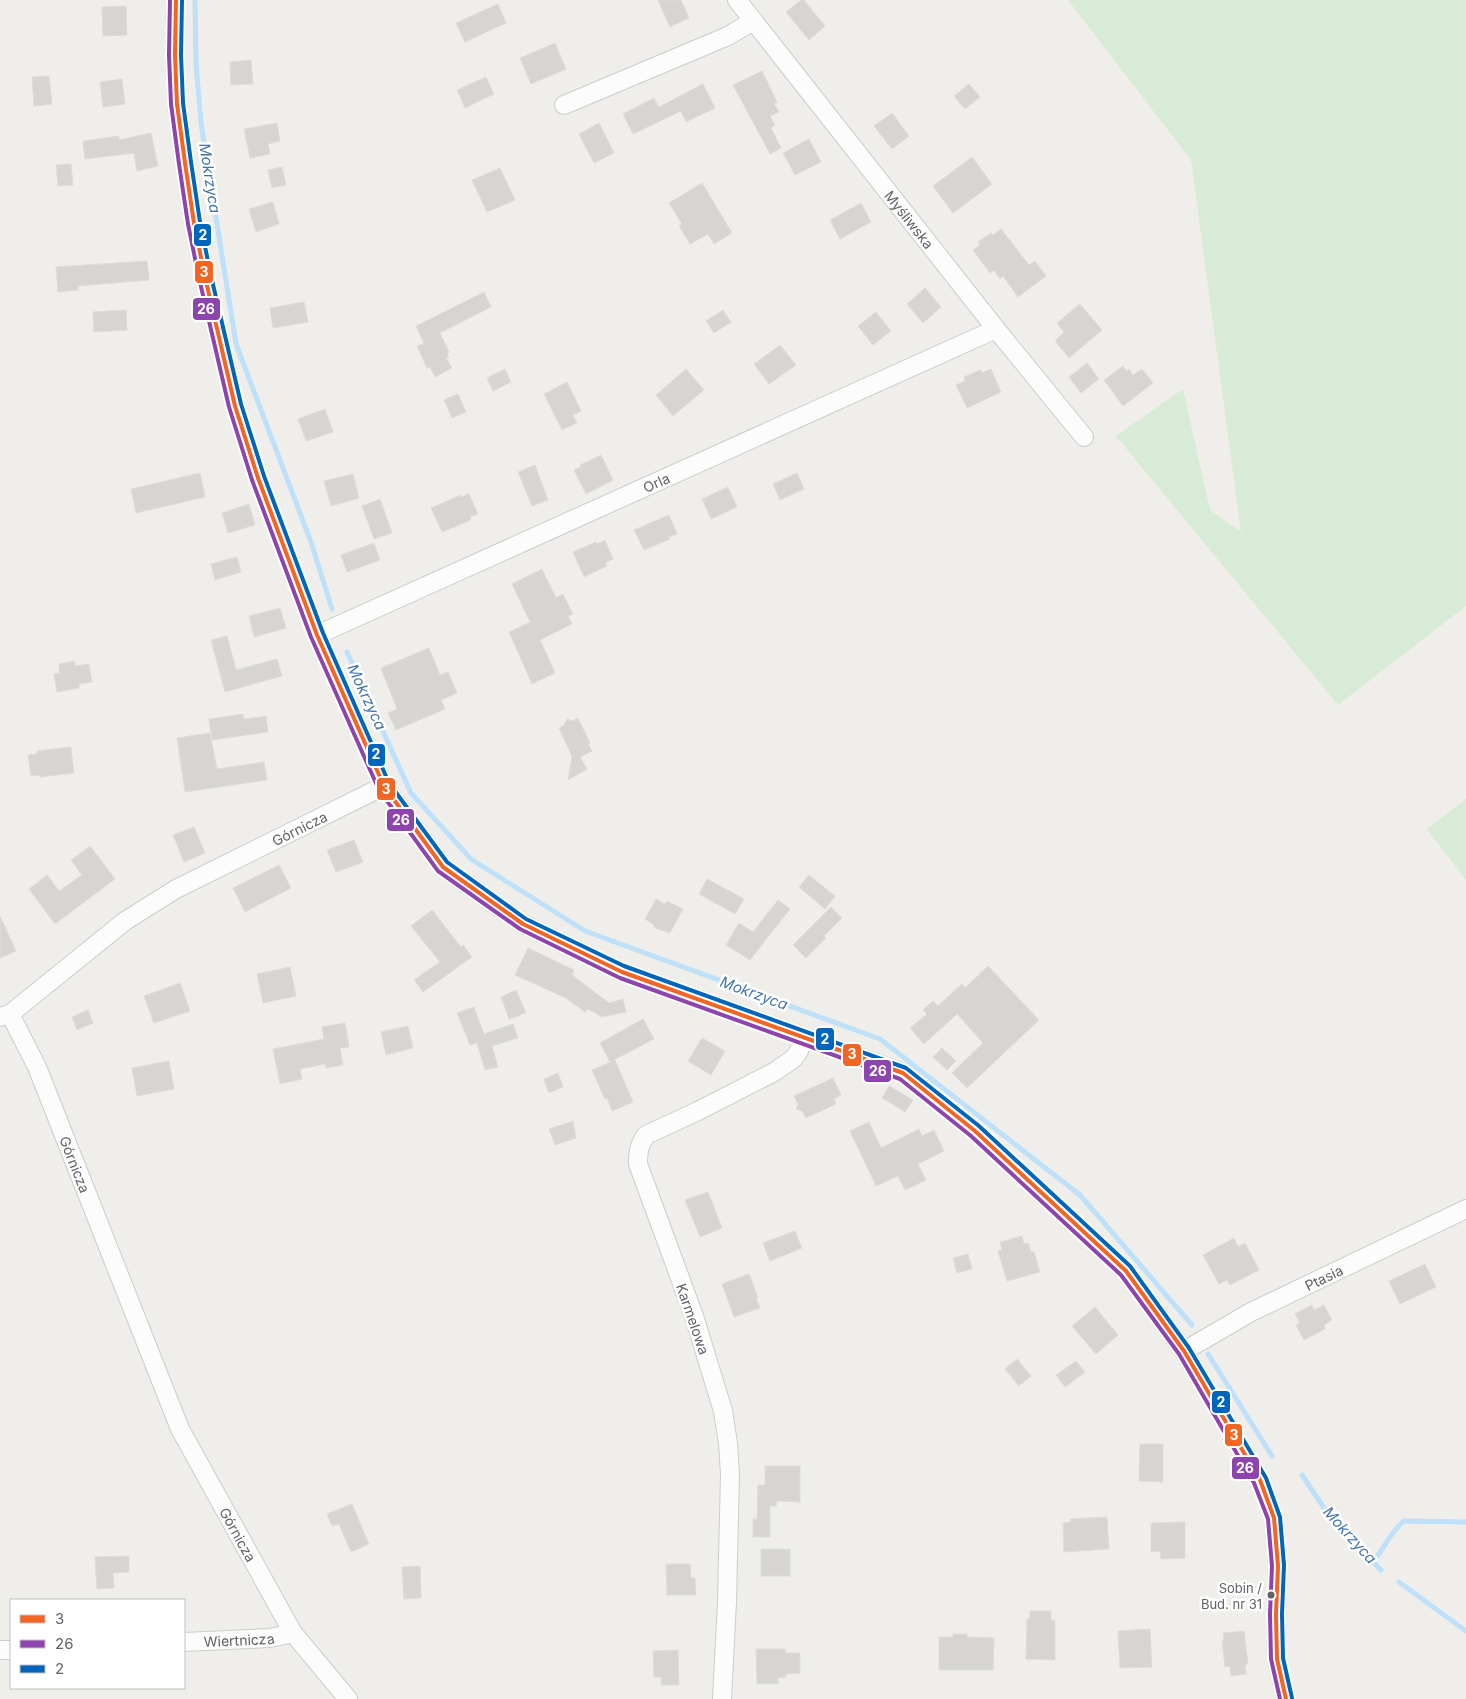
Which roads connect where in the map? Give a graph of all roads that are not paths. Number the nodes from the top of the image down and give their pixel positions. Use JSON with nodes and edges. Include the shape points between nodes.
{"nodes":[{"id":1,"x":176,"y":0,"type":"edge"},
{"id":2,"x":737,"y":0,"type":"edge"},
{"id":3,"x":753,"y":21,"type":"junction"},
{"id":4,"x":564,"y":105,"type":"dead end"},
{"id":5,"x":996,"y":329,"type":"junction"},
{"id":6,"x":1084,"y":437,"type":"dead end"},
{"id":7,"x":317,"y":635,"type":"junction"},
{"id":8,"x":384,"y":786,"type":"junction"},
{"id":9,"x":5,"y":1016,"type":"edge"},
{"id":10,"x":803,"y":1038,"type":"junction"},
{"id":11,"x":1466,"y":1209,"type":"edge"},
{"id":12,"x":1184,"y":1351,"type":"junction"},
{"id":13,"x":293,"y":1633,"type":"junction"},
{"id":14,"x":185,"y":1642,"type":"edge"},
{"id":15,"x":348,"y":1699,"type":"edge"},
{"id":16,"x":722,"y":1699,"type":"edge"},
{"id":17,"x":1286,"y":1699,"type":"edge"}],
"edges":[{"from":1,"to":7,"type":"street","via":[[178,114],[194,223],[220,345],[258,478]]},
{"from":2,"to":3,"type":"street","name":"Myśliwska"},
{"from":3,"to":4,"type":"street","via":[[728,36]]},
{"from":3,"to":5,"type":"street","name":"Myśliwska"},
{"from":5,"to":6,"type":"street","name":"Myśliwska"},
{"from":5,"to":7,"type":"street","name":"Orla"},
{"from":7,"to":8,"type":"street"},
{"from":8,"to":9,"type":"street","name":"Górnicza","via":[[176,889],[125,921]]},
{"from":8,"to":10,"type":"street","via":[[443,867],[523,924],[622,972]]},
{"from":9,"to":13,"type":"street","name":"Górnicza","via":[[37,1066],[180,1429]]},
{"from":10,"to":12,"type":"street","via":[[903,1073],[976,1131],[1126,1271]]},
{"from":10,"to":16,"type":"street","name":"Karmelowa","via":[[793,1059],[707,1107],[646,1135],[638,1152],[638,1164],[694,1316],[723,1411],[727,1435],[730,1474]]},
{"from":11,"to":12,"type":"street","name":"Ptasia","via":[[1251,1312]]},
{"from":12,"to":17,"type":"street","via":[[1260,1480],[1274,1518],[1278,1566],[1277,1659]]},
{"from":13,"to":14,"type":"street","name":"Wiertnicza","via":[[270,1638]]},
{"from":13,"to":15,"type":"street","name":"Górnicza"}]}
